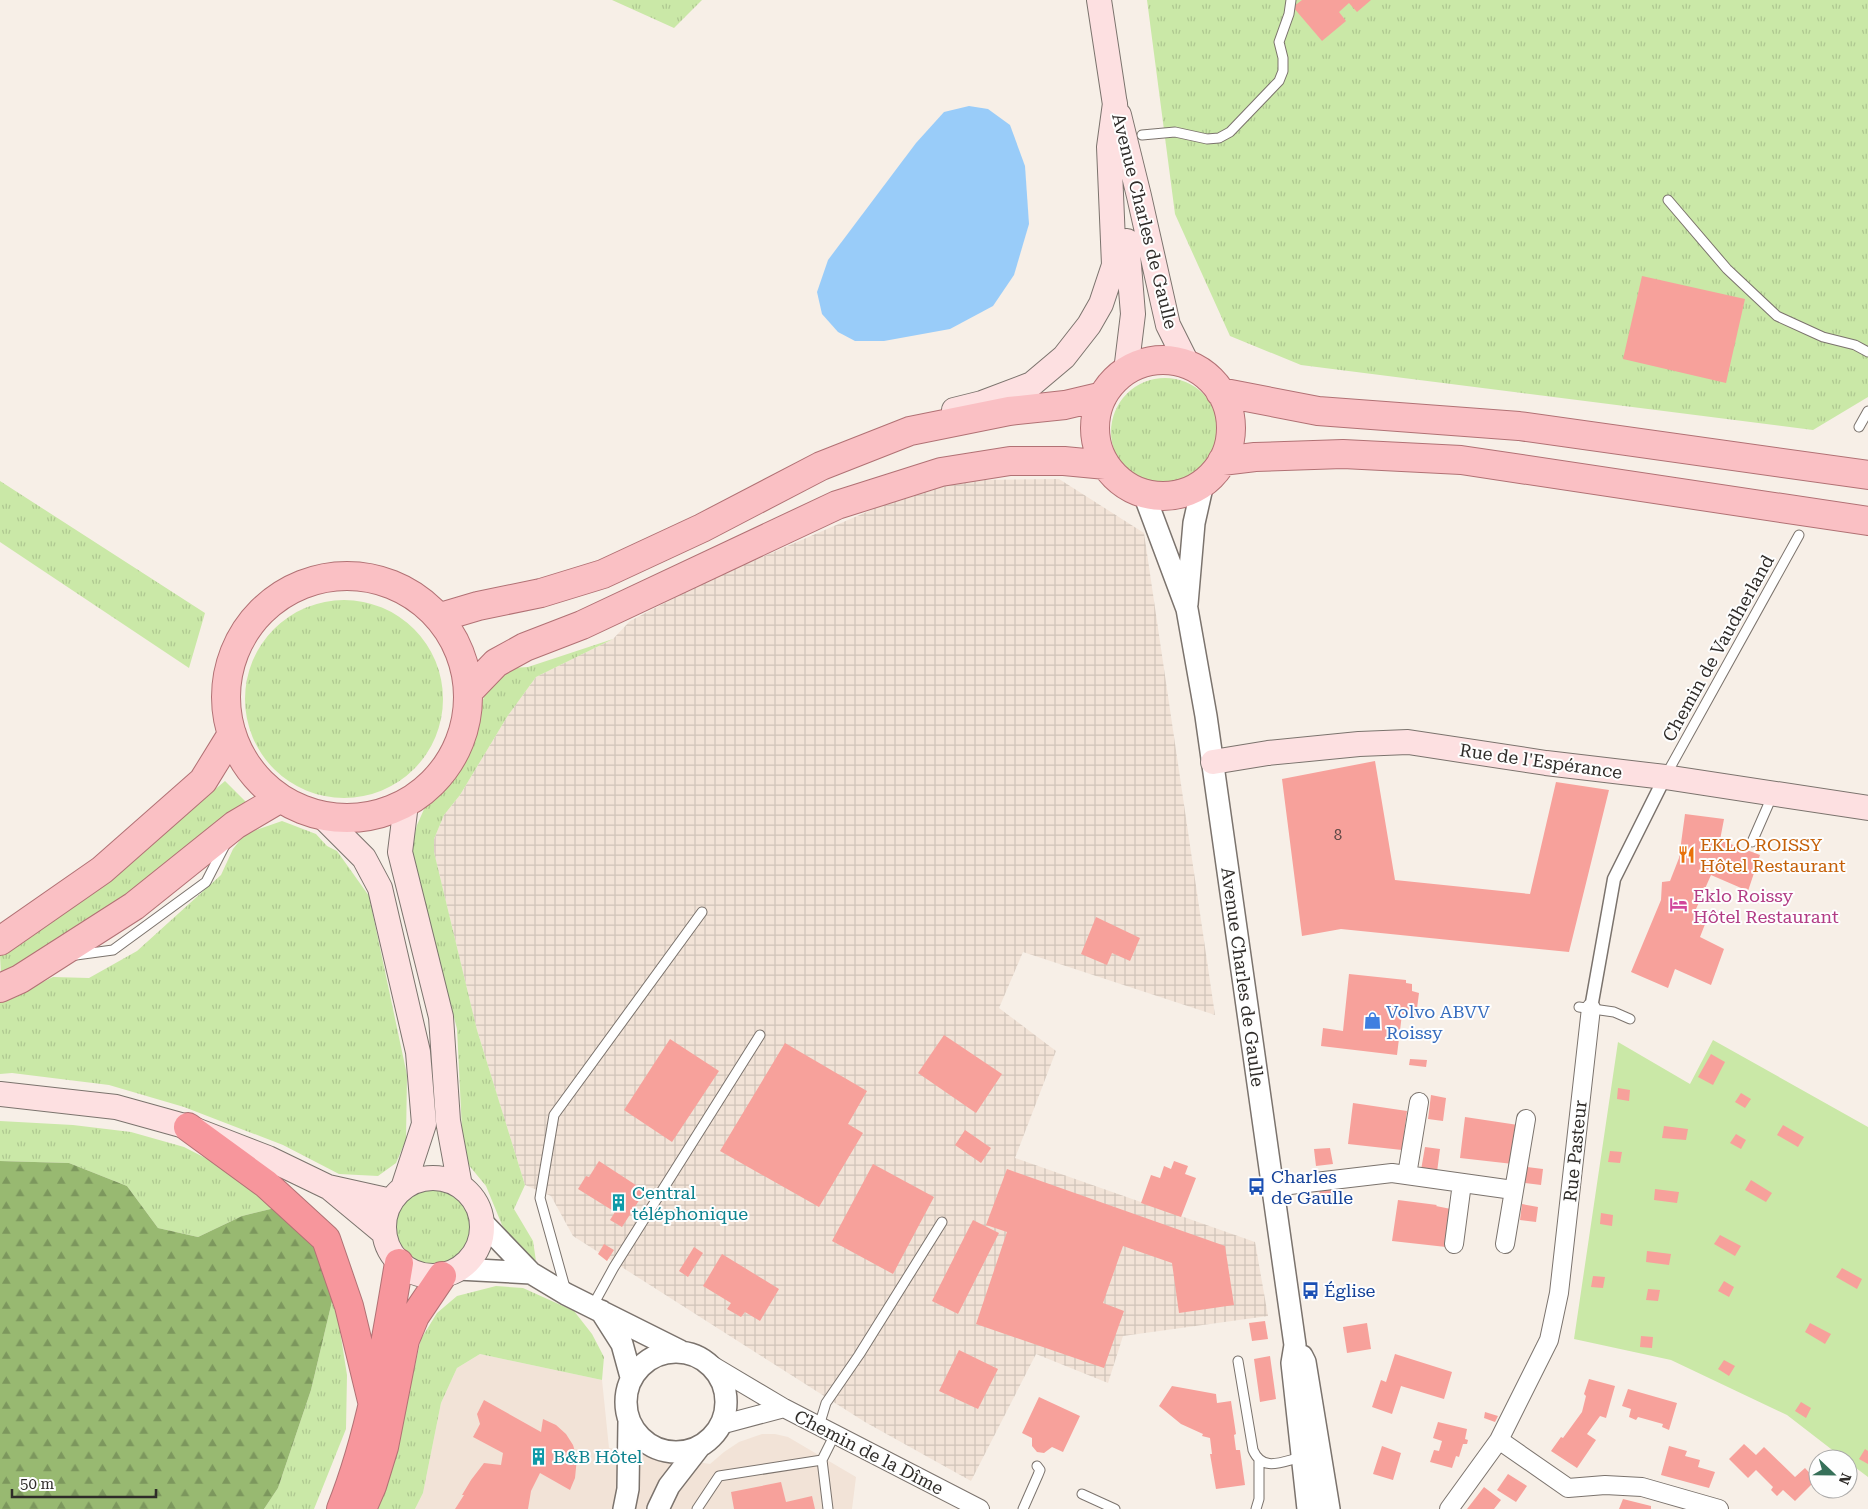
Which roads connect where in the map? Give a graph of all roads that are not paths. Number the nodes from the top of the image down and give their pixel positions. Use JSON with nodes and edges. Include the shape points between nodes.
{"nodes":[{"id":1,"x":1099,"y":0,"type":"edge"},
{"id":2,"x":1290,"y":0,"type":"edge"},
{"id":3,"x":1116,"y":102,"type":"junction"},
{"id":4,"x":1142,"y":135,"type":"dead end"},
{"id":5,"x":1668,"y":200,"type":"dead end"},
{"id":6,"x":1868,"y":352,"type":"edge"},
{"id":7,"x":1188,"y":365,"type":"junction"},
{"id":8,"x":1126,"y":372,"type":"junction"},
{"id":9,"x":1220,"y":392,"type":"junction"},
{"id":10,"x":1102,"y":396,"type":"junction"},
{"id":11,"x":1868,"y":410,"type":"edge"},
{"id":12,"x":1859,"y":427,"type":"dead end"},
{"id":13,"x":910,"y":431,"type":"junction"},
{"id":14,"x":1222,"y":461,"type":"junction"},
{"id":15,"x":1106,"y":465,"type":"junction"},
{"id":16,"x":1868,"y":475,"type":"edge"},
{"id":17,"x":1203,"y":483,"type":"junction"},
{"id":18,"x":1144,"y":494,"type":"junction"},
{"id":19,"x":1868,"y":521,"type":"edge"},
{"id":20,"x":1800,"y":534,"type":"dead end"},
{"id":21,"x":1187,"y":610,"type":"junction"},
{"id":22,"x":441,"y":617,"type":"junction"},
{"id":23,"x":469,"y":691,"type":"junction"},
{"id":24,"x":232,"y":734,"type":"junction"},
{"id":25,"x":1213,"y":762,"type":"junction"},
{"id":26,"x":1665,"y":777,"type":"junction"},
{"id":27,"x":1773,"y":794,"type":"junction"},
{"id":28,"x":279,"y":799,"type":"junction"},
{"id":29,"x":406,"y":804,"type":"junction"},
{"id":30,"x":1868,"y":808,"type":"edge"},
{"id":31,"x":323,"y":817,"type":"junction"},
{"id":32,"x":1752,"y":842,"type":"dead end"},
{"id":33,"x":702,"y":912,"type":"dead end"},
{"id":34,"x":0,"y":941,"type":"edge"},
{"id":35,"x":0,"y":988,"type":"edge"},
{"id":36,"x":1585,"y":1008,"type":"junction"},
{"id":37,"x":1630,"y":1019,"type":"dead end"},
{"id":38,"x":760,"y":1035,"type":"dead end"},
{"id":39,"x":0,"y":1094,"type":"edge"},
{"id":40,"x":1419,"y":1102,"type":"dead end"},
{"id":41,"x":1526,"y":1119,"type":"dead end"},
{"id":42,"x":188,"y":1127,"type":"junction"},
{"id":43,"x":1407,"y":1175,"type":"junction"},
{"id":44,"x":1462,"y":1183,"type":"junction"},
{"id":45,"x":460,"y":1186,"type":"junction"},
{"id":46,"x":328,"y":1187,"type":"junction"},
{"id":47,"x":1273,"y":1187,"type":"junction"},
{"id":48,"x":1513,"y":1190,"type":"junction"},
{"id":49,"x":397,"y":1194,"type":"junction"},
{"id":50,"x":482,"y":1222,"type":"junction"},
{"id":51,"x":942,"y":1222,"type":"dead end"},
{"id":52,"x":384,"y":1233,"type":"junction"},
{"id":53,"x":1454,"y":1244,"type":"dead end"},
{"id":54,"x":1506,"y":1244,"type":"dead end"},
{"id":55,"x":399,"y":1263,"type":"junction"},
{"id":56,"x":450,"y":1273,"type":"junction"},
{"id":57,"x":531,"y":1273,"type":"junction"},
{"id":58,"x":566,"y":1294,"type":"junction"},
{"id":59,"x":596,"y":1309,"type":"junction"},
{"id":60,"x":680,"y":1351,"type":"junction"},
{"id":61,"x":1238,"y":1361,"type":"dead end"},
{"id":62,"x":710,"y":1364,"type":"junction"},
{"id":63,"x":631,"y":1377,"type":"junction"},
{"id":64,"x":372,"y":1401,"type":"junction"},
{"id":65,"x":784,"y":1408,"type":"junction"},
{"id":66,"x":629,"y":1422,"type":"junction"},
{"id":67,"x":720,"y":1425,"type":"junction"},
{"id":68,"x":819,"y":1426,"type":"junction"},
{"id":69,"x":835,"y":1434,"type":"junction"},
{"id":70,"x":1499,"y":1440,"type":"junction"},
{"id":71,"x":700,"y":1446,"type":"junction"},
{"id":72,"x":1311,"y":1452,"type":"junction"},
{"id":73,"x":822,"y":1460,"type":"junction"},
{"id":74,"x":1259,"y":1460,"type":"junction"},
{"id":75,"x":1037,"y":1466,"type":"dead end"},
{"id":76,"x":1082,"y":1494,"type":"dead end"},
{"id":77,"x":340,"y":1509,"type":"edge"},
{"id":78,"x":362,"y":1509,"type":"edge"},
{"id":79,"x":624,"y":1509,"type":"edge"},
{"id":80,"x":658,"y":1509,"type":"edge"},
{"id":81,"x":697,"y":1509,"type":"edge"},
{"id":82,"x":828,"y":1509,"type":"edge"},
{"id":83,"x":980,"y":1509,"type":"edge"},
{"id":84,"x":1023,"y":1509,"type":"edge"},
{"id":85,"x":1115,"y":1509,"type":"edge"},
{"id":86,"x":1256,"y":1509,"type":"edge"},
{"id":87,"x":1308,"y":1509,"type":"edge"},
{"id":88,"x":1329,"y":1509,"type":"edge"},
{"id":89,"x":1450,"y":1509,"type":"edge"},
{"id":90,"x":1720,"y":1509,"type":"edge"}],
"edges":[{"from":1,"to":3,"type":"main road","name":"Avenue Charles de Gaulle"},
{"from":2,"to":4,"type":"lane","via":[[1289,14],[1279,42],[1283,58],[1279,81],[1230,132],[1207,140],[1175,132]]},
{"from":3,"to":7,"type":"main road","name":"Avenue Charles de Gaulle","via":[[1168,325]]},
{"from":3,"to":8,"type":"main road","name":"Avenue Charles de Gaulle","via":[[1133,314]]},
{"from":3,"to":13,"type":"main road","via":[[1109,147],[1114,265],[1101,304],[1089,325],[1064,357],[1032,384],[982,403],[942,412]]},
{"from":5,"to":6,"type":"lane","via":[[1727,269],[1778,316],[1823,337],[1855,345]]},
{"from":7,"to":8,"type":"main road","via":[[1167,360],[1145,362]]},
{"from":7,"to":9,"type":"main road","via":[[1201,372]]},
{"from":8,"to":10,"type":"main road"},
{"from":9,"to":14,"type":"main road","via":[[1228,408],[1231,426],[1229,444]]},
{"from":9,"to":16,"type":"main road","via":[[1318,412],[1518,426]]},
{"from":10,"to":13,"type":"main road"},
{"from":10,"to":15,"type":"main road","via":[[1096,413],[1095,431],[1098,449]]},
{"from":11,"to":12,"type":"lane"},
{"from":13,"to":22,"type":"main road","via":[[821,466],[702,528],[603,574]]},
{"from":14,"to":17,"type":"main road"},
{"from":14,"to":19,"type":"main road","via":[[1343,454],[1461,460]]},
{"from":15,"to":18,"type":"main road","via":[[1117,478]]},
{"from":15,"to":23,"type":"main road","via":[[1010,461],[941,472],[837,506],[600,616],[525,647],[496,663]]},
{"from":17,"to":18,"type":"main road","via":[[1186,492],[1166,496]]},
{"from":17,"to":21,"type":"street","name":"Avenue Charles de Gaulle","via":[[1194,523]]},
{"from":18,"to":21,"type":"street","name":"Avenue Charles de Gaulle"},
{"from":20,"to":26,"type":"lane","name":"Chemin de Vaudherland"},
{"from":21,"to":25,"type":"street","name":"Avenue Charles de Gaulle"},
{"from":22,"to":23,"type":"main road","via":[[462,655]]},
{"from":22,"to":24,"type":"main road","via":[[418,597],[384,580],[346,574],[308,581],[275,598],[248,626],[231,660],[225,691]]},
{"from":23,"to":29,"type":"main road","via":[[466,725],[454,756],[433,784]]},
{"from":24,"to":28,"type":"main road","via":[[238,752],[256,778]]},
{"from":24,"to":34,"type":"main road","via":[[203,781],[102,870]]},
{"from":25,"to":26,"type":"main road","name":"Rue de l'Espérance","via":[[1268,753],[1408,742]]},
{"from":25,"to":47,"type":"street","name":"Avenue Charles de Gaulle"},
{"from":26,"to":27,"type":"main road","name":"Rue de l'Espérance"},
{"from":26,"to":36,"type":"street","name":"Rue Pasteur","via":[[1614,879]]},
{"from":27,"to":30,"type":"main road","name":"Rue de l'Espérance"},
{"from":27,"to":32,"type":"lane"},
{"from":28,"to":31,"type":"main road"},
{"from":28,"to":35,"type":"main road","via":[[234,825],[134,906],[20,979]]},
{"from":29,"to":31,"type":"main road","via":[[366,818]]},
{"from":29,"to":45,"type":"main road","via":[[400,852],[441,1017],[448,1121]]},
{"from":31,"to":49,"type":"main road","via":[[364,858],[380,888],[418,1052],[424,1124]]},
{"from":33,"to":58,"type":"lane","via":[[554,1115],[540,1198]]},
{"from":36,"to":37,"type":"lane","via":[[1614,1012]]},
{"from":36,"to":70,"type":"street","name":"Rue Pasteur","via":[[1559,1293],[1549,1340]]},
{"from":38,"to":59,"type":"lane","via":[[614,1267]]},
{"from":39,"to":42,"type":"main road","via":[[116,1106]]},
{"from":40,"to":43,"type":"street"},
{"from":41,"to":48,"type":"street"},
{"from":42,"to":46,"type":"main road","via":[[268,1158]]},
{"from":42,"to":64,"type":"highway","via":[[266,1184],[326,1239],[349,1306]]},
{"from":43,"to":44,"type":"street"},
{"from":43,"to":47,"type":"street","via":[[1392,1173]]},
{"from":44,"to":48,"type":"street"},
{"from":44,"to":53,"type":"street"},
{"from":45,"to":49,"type":"main road","via":[[431,1178],[416,1180]]},
{"from":45,"to":50,"type":"main road","via":[[477,1206]]},
{"from":46,"to":49,"type":"main road"},
{"from":46,"to":52,"type":"main road"},
{"from":47,"to":72,"type":"street","name":"Avenue Charles de Gaulle","via":[[1295,1346],[1292,1363]]},
{"from":48,"to":54,"type":"street"},
{"from":49,"to":52,"type":"main road","via":[[384,1216]]},
{"from":50,"to":56,"type":"main road","via":[[477,1249],[469,1260]]},
{"from":50,"to":57,"type":"street"},
{"from":51,"to":68,"type":"lane","via":[[826,1403]]},
{"from":52,"to":55,"type":"main road","via":[[391,1255]]},
{"from":55,"to":56,"type":"main road","via":[[426,1276]]},
{"from":55,"to":64,"type":"highway"},
{"from":56,"to":57,"type":"street"},
{"from":56,"to":78,"type":"highway","via":[[415,1316],[405,1340],[384,1447]]},
{"from":57,"to":58,"type":"street"},
{"from":58,"to":59,"type":"street"},
{"from":59,"to":60,"type":"street"},
{"from":59,"to":63,"type":"street","via":[[622,1344]]},
{"from":60,"to":62,"type":"street","via":[[696,1355]]},
{"from":60,"to":63,"type":"street","via":[[652,1357]]},
{"from":61,"to":74,"type":"lane","via":[[1253,1450]]},
{"from":62,"to":65,"type":"street","name":"Chemin de la Dîme"},
{"from":62,"to":67,"type":"street","via":[[726,1393],[726,1410]]},
{"from":63,"to":66,"type":"street","via":[[625,1407]]},
{"from":64,"to":77,"type":"highway","via":[[353,1479]]},
{"from":65,"to":67,"type":"street","name":"Chemin de la Dîme"},
{"from":65,"to":68,"type":"street","name":"Chemin de la Dîme"},
{"from":66,"to":71,"type":"street","via":[[638,1436],[667,1452],[684,1452]]},
{"from":66,"to":79,"type":"street","via":[[628,1489]]},
{"from":67,"to":71,"type":"street"},
{"from":68,"to":69,"type":"street","name":"Chemin de la Dîme"},
{"from":69,"to":73,"type":"lane"},
{"from":69,"to":83,"type":"street","name":"Chemin de la Dîme"},
{"from":70,"to":89,"type":"street","name":"Rue Pasteur"},
{"from":70,"to":90,"type":"street","via":[[1568,1488],[1642,1487]]},
{"from":71,"to":80,"type":"street","via":[[669,1486]]},
{"from":72,"to":74,"type":"lane","via":[[1267,1465]]},
{"from":72,"to":87,"type":"street","name":"Avenue Charles de Gaulle"},
{"from":72,"to":88,"type":"street","name":"Avenue Charles de Gaulle"},
{"from":73,"to":81,"type":"lane","via":[[719,1476]]},
{"from":73,"to":82,"type":"lane"},
{"from":74,"to":86,"type":"lane"},
{"from":75,"to":84,"type":"lane","via":[[1040,1470]]},
{"from":76,"to":85,"type":"lane"}]}
